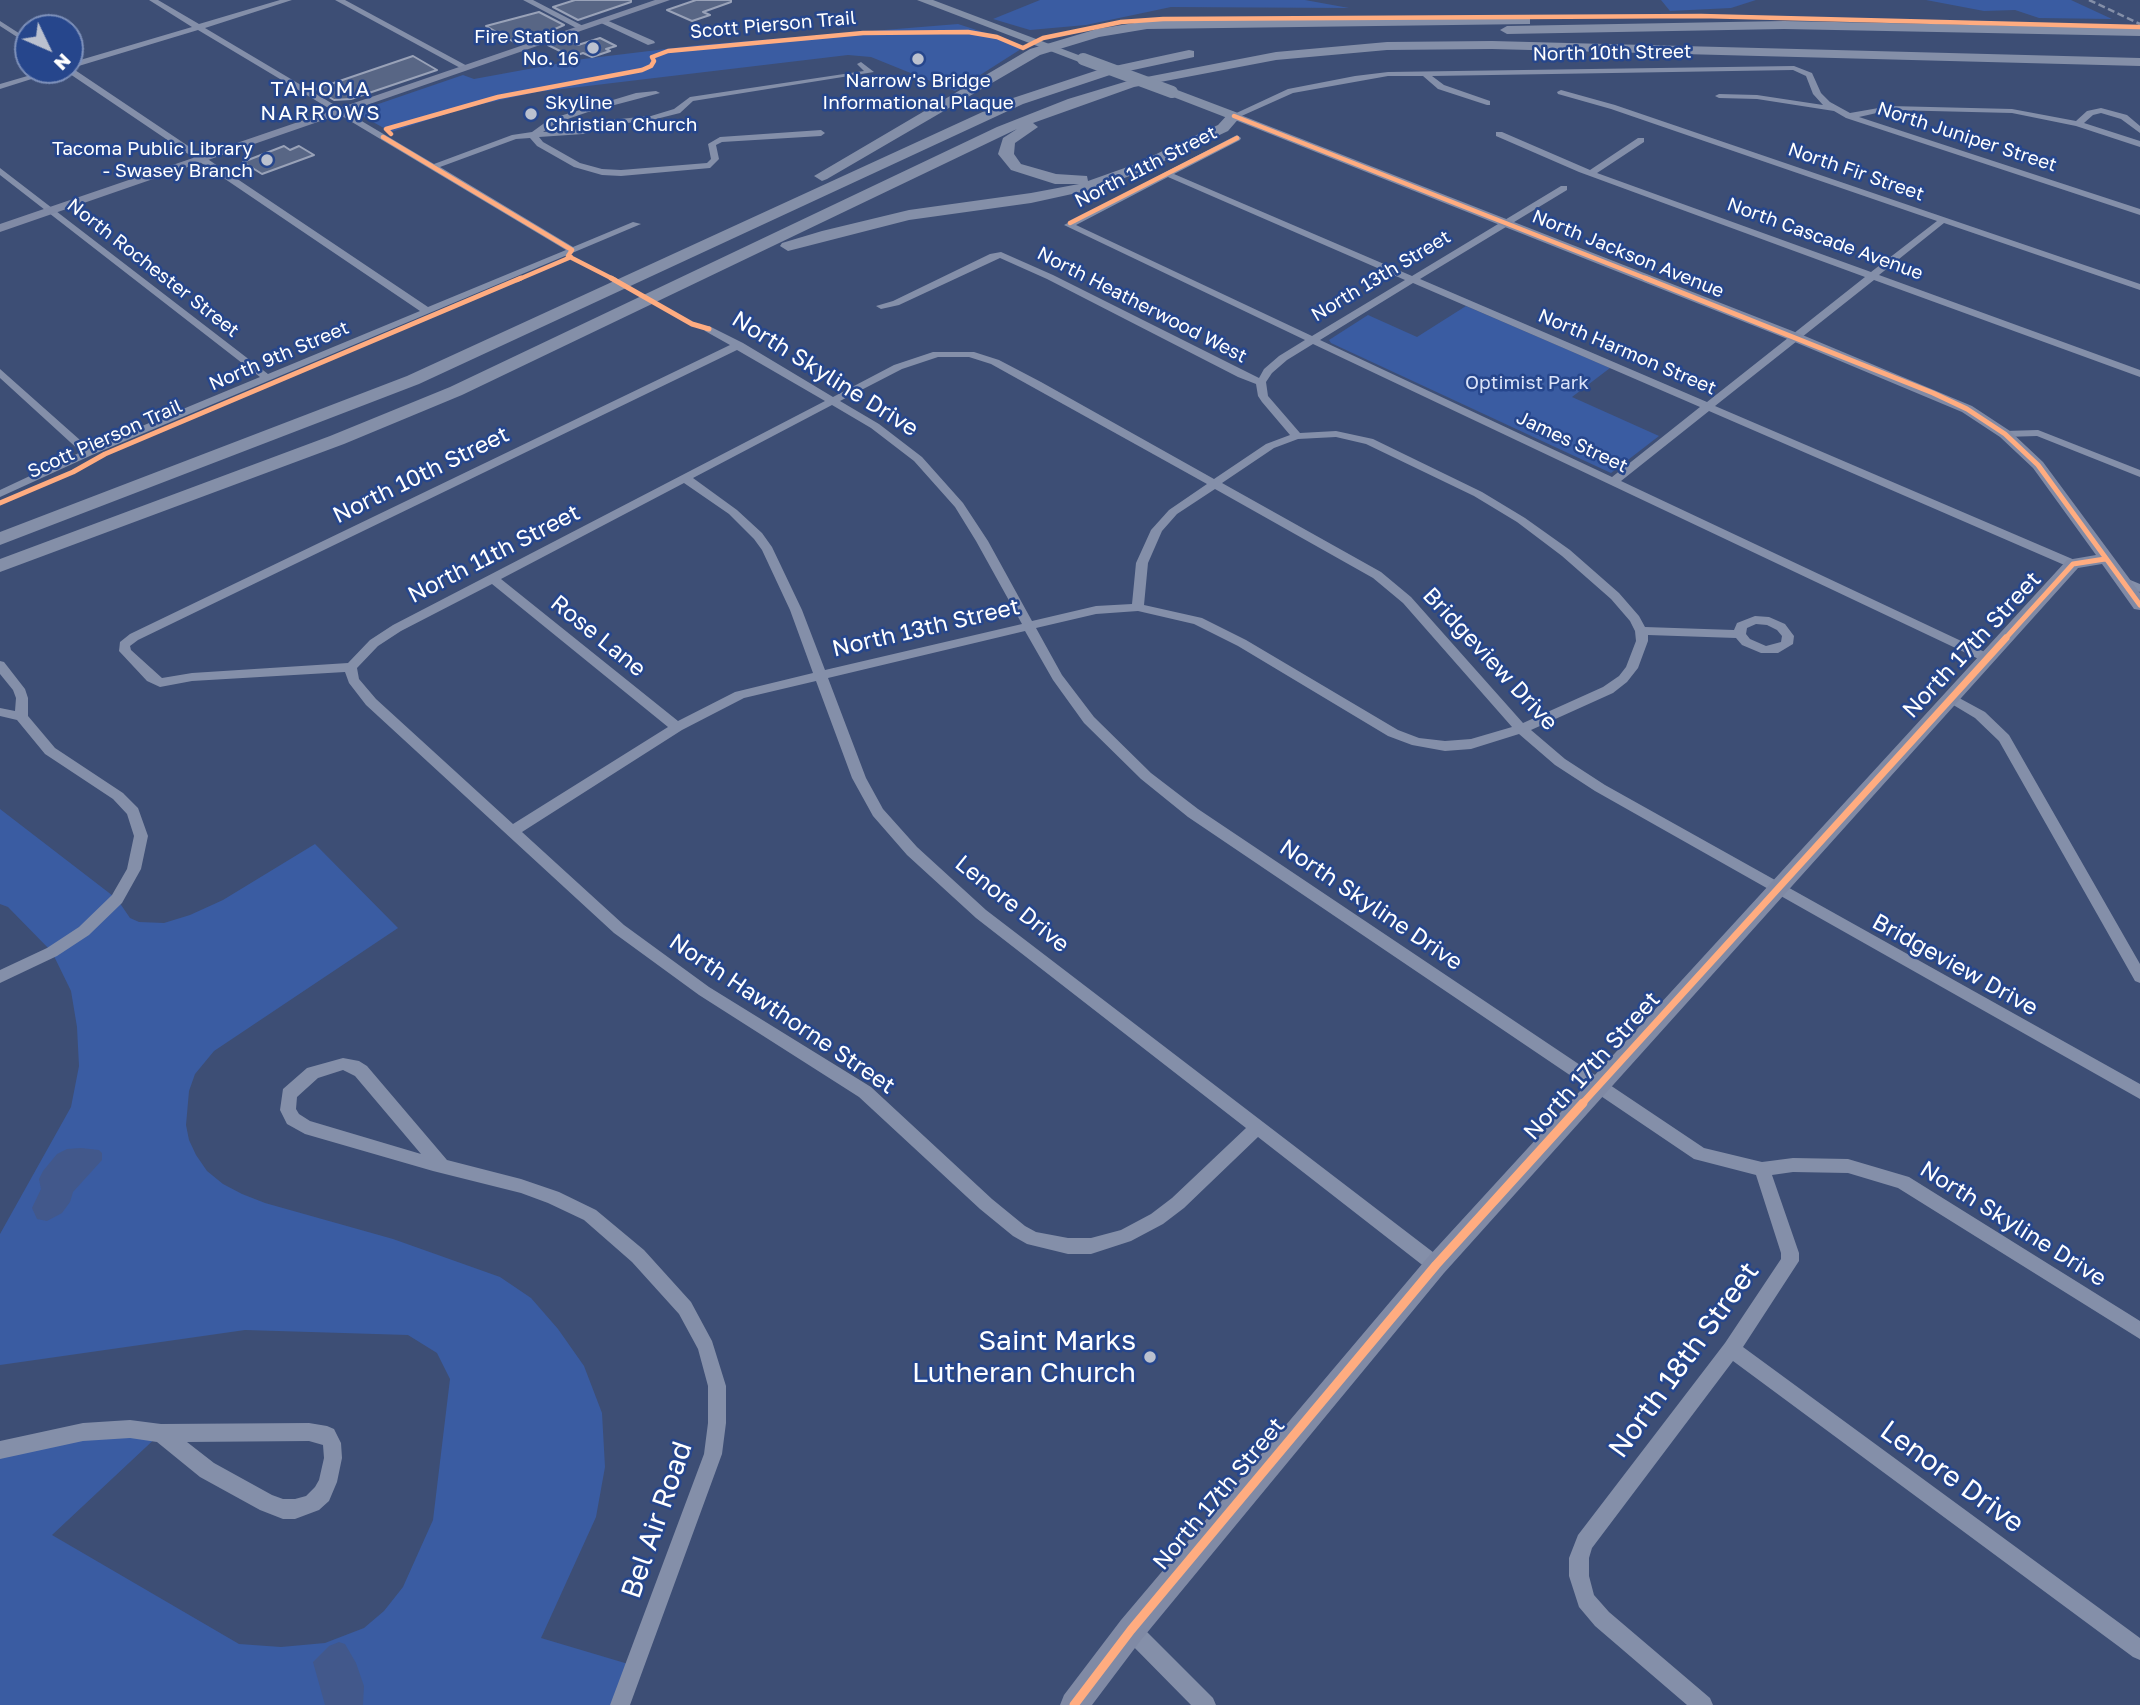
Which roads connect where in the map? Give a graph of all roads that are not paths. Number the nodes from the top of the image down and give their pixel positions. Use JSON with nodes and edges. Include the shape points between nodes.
{"nodes":[{"id":1,"x":153,"y":0,"type":"edge"},
{"id":2,"x":288,"y":0,"type":"edge"},
{"id":3,"x":339,"y":0,"type":"edge"},
{"id":4,"x":527,"y":0,"type":"edge"},
{"id":5,"x":665,"y":0,"type":"edge"},
{"id":6,"x":923,"y":0,"type":"edge"},
{"id":7,"x":604,"y":21,"type":"junction"},
{"id":8,"x":1928,"y":26,"type":"junction"},
{"id":9,"x":198,"y":27,"type":"junction"},
{"id":10,"x":583,"y":28,"type":"junction"},
{"id":11,"x":2140,"y":32,"type":"edge"},
{"id":12,"x":651,"y":43,"type":"dead end"},
{"id":13,"x":1046,"y":46,"type":"junction"},
{"id":14,"x":2140,"y":62,"type":"edge"},
{"id":15,"x":84,"y":64,"type":"edge"},
{"id":16,"x":861,"y":64,"type":"dead end"},
{"id":17,"x":1209,"y":67,"type":"junction"},
{"id":18,"x":467,"y":68,"type":"junction"},
{"id":19,"x":1801,"y":70,"type":"joint"},
{"id":20,"x":1424,"y":73,"type":"junction"},
{"id":21,"x":84,"y":78,"type":"edge"},
{"id":22,"x":1561,"y":92,"type":"dead end"},
{"id":23,"x":656,"y":93,"type":"dead end"},
{"id":24,"x":1719,"y":96,"type":"dead end"},
{"id":25,"x":1487,"y":103,"type":"dead end"},
{"id":26,"x":1833,"y":109,"type":"junction"},
{"id":27,"x":340,"y":111,"type":"junction"},
{"id":28,"x":1234,"y":116,"type":"junction"},
{"id":29,"x":1849,"y":116,"type":"junction"},
{"id":30,"x":2078,"y":124,"type":"junction"},
{"id":31,"x":2140,"y":130,"type":"edge"},
{"id":32,"x":821,"y":132,"type":"dead end"},
{"id":33,"x":1499,"y":134,"type":"dead end"},
{"id":34,"x":532,"y":135,"type":"junction"},
{"id":35,"x":1237,"y":138,"type":"dead end"},
{"id":36,"x":1641,"y":140,"type":"dead end"},
{"id":37,"x":2139,"y":142,"type":"edge"},
{"id":38,"x":202,"y":159,"type":"junction"},
{"id":39,"x":433,"y":167,"type":"junction"},
{"id":40,"x":0,"y":171,"type":"edge"},
{"id":41,"x":1592,"y":172,"type":"junction"},
{"id":42,"x":1167,"y":174,"type":"junction"},
{"id":43,"x":1563,"y":188,"type":"dead end"},
{"id":44,"x":51,"y":210,"type":"junction"},
{"id":45,"x":2140,"y":212,"type":"edge"},
{"id":46,"x":1943,"y":220,"type":"junction"},
{"id":47,"x":1070,"y":223,"type":"joint"},
{"id":48,"x":1506,"y":223,"type":"junction"},
{"id":49,"x":636,"y":224,"type":"dead end"},
{"id":50,"x":0,"y":228,"type":"edge"},
{"id":51,"x":572,"y":250,"type":"junction"},
{"id":52,"x":1873,"y":275,"type":"junction"},
{"id":53,"x":1413,"y":279,"type":"junction"},
{"id":54,"x":2140,"y":287,"type":"edge"},
{"id":55,"x":881,"y":306,"type":"dead end"},
{"id":56,"x":427,"y":311,"type":"junction"},
{"id":57,"x":615,"y":315,"type":"junction"},
{"id":58,"x":709,"y":329,"type":"dead end"},
{"id":59,"x":1795,"y":337,"type":"junction"},
{"id":60,"x":1312,"y":340,"type":"junction"},
{"id":61,"x":739,"y":345,"type":"junction"},
{"id":62,"x":0,"y":372,"type":"edge"},
{"id":63,"x":2140,"y":374,"type":"edge"},
{"id":64,"x":267,"y":378,"type":"junction"},
{"id":65,"x":1261,"y":382,"type":"junction"},
{"id":66,"x":835,"y":402,"type":"junction"},
{"id":67,"x":1708,"y":406,"type":"junction"},
{"id":68,"x":2005,"y":434,"type":"junction"},
{"id":69,"x":1297,"y":436,"type":"junction"},
{"id":70,"x":256,"y":441,"type":"junction"},
{"id":71,"x":88,"y":453,"type":"junction"},
{"id":72,"x":2140,"y":474,"type":"edge"},
{"id":73,"x":686,"y":478,"type":"junction"},
{"id":74,"x":1614,"y":481,"type":"junction"},
{"id":75,"x":1216,"y":485,"type":"junction"},
{"id":76,"x":0,"y":494,"type":"edge"},
{"id":77,"x":0,"y":539,"type":"edge"},
{"id":78,"x":2105,"y":559,"type":"junction"},
{"id":79,"x":2073,"y":564,"type":"junction"},
{"id":80,"x":0,"y":566,"type":"edge"},
{"id":81,"x":492,"y":578,"type":"junction"},
{"id":82,"x":2123,"y":581,"type":"junction"},
{"id":83,"x":2140,"y":588,"type":"edge"},
{"id":84,"x":2140,"y":605,"type":"edge"},
{"id":85,"x":1138,"y":607,"type":"junction"},
{"id":86,"x":1028,"y":626,"type":"junction"},
{"id":87,"x":1641,"y":631,"type":"junction"},
{"id":88,"x":1740,"y":634,"type":"dead end"},
{"id":89,"x":1987,"y":658,"type":"junction"},
{"id":90,"x":0,"y":665,"type":"edge"},
{"id":91,"x":351,"y":667,"type":"junction"},
{"id":92,"x":819,"y":675,"type":"junction"},
{"id":93,"x":1950,"y":697,"type":"junction"},
{"id":94,"x":0,"y":712,"type":"edge"},
{"id":95,"x":20,"y":717,"type":"junction"},
{"id":96,"x":677,"y":727,"type":"junction"},
{"id":97,"x":1521,"y":729,"type":"junction"},
{"id":98,"x":511,"y":832,"type":"junction"},
{"id":99,"x":1776,"y":888,"type":"junction"},
{"id":100,"x":0,"y":977,"type":"edge"},
{"id":101,"x":2140,"y":977,"type":"edge"},
{"id":102,"x":1599,"y":1088,"type":"junction"},
{"id":103,"x":2140,"y":1092,"type":"edge"},
{"id":104,"x":1258,"y":1127,"type":"junction"},
{"id":105,"x":442,"y":1166,"type":"junction"},
{"id":106,"x":1762,"y":1169,"type":"junction"},
{"id":107,"x":1436,"y":1265,"type":"junction"},
{"id":108,"x":2140,"y":1331,"type":"edge"},
{"id":109,"x":1731,"y":1349,"type":"junction"},
{"id":110,"x":161,"y":1433,"type":"junction"},
{"id":111,"x":0,"y":1450,"type":"edge"},
{"id":112,"x":1131,"y":1630,"type":"junction"},
{"id":113,"x":2140,"y":1650,"type":"edge"},
{"id":114,"x":620,"y":1705,"type":"edge"},
{"id":115,"x":1074,"y":1705,"type":"edge"},
{"id":116,"x":1206,"y":1705,"type":"edge"},
{"id":117,"x":1703,"y":1705,"type":"edge"}],
"edges":[{"from":1,"to":9,"type":"street"},
{"from":2,"to":9,"type":"street"},
{"from":3,"to":18,"type":"street"},
{"from":4,"to":10,"type":"street"},
{"from":5,"to":7,"type":"main road"},
{"from":6,"to":13,"type":"main road","name":"North Jackson Avenue"},
{"from":7,"to":10,"type":"main road"},
{"from":7,"to":12,"type":"street"},
{"from":8,"to":11,"type":"highway"},
{"from":8,"to":13,"type":"highway","via":[[1700,19],[1182,24],[1122,28]]},
{"from":8,"to":70,"type":"highway","via":[[1676,25],[1377,34],[1243,46],[1107,72],[1018,101],[460,360]]},
{"from":9,"to":15,"type":"street"},
{"from":9,"to":27,"type":"street"},
{"from":10,"to":18,"type":"main road"},
{"from":13,"to":28,"type":"main road","name":"North Jackson Avenue","bridge":true},
{"from":13,"to":70,"type":"highway","via":[[733,223],[458,356]]},
{"from":14,"to":17,"type":"highway","via":[[1492,45],[1387,46]]},
{"from":16,"to":34,"type":"street","via":[[870,72],[690,99],[679,110],[657,117]]},
{"from":17,"to":28,"type":"highway","via":[[1039,123],[1008,141],[1006,154],[1016,167],[1034,174],[1080,179],[1122,167]]},
{"from":17,"to":57,"type":"highway","via":[[1131,84],[1002,130]]},
{"from":18,"to":27,"type":"main road"},
{"from":19,"to":20,"type":"street","name":"North 10th Street"},
{"from":19,"to":26,"type":"street","name":"North Juniper Street"},
{"from":20,"to":25,"type":"street","via":[[1441,87]]},
{"from":20,"to":28,"type":"street","name":"North 10th Street","via":[[1312,86],[1268,99]]},
{"from":21,"to":38,"type":"street"},
{"from":22,"to":46,"type":"street","name":"North Fir Street"},
{"from":23,"to":34,"type":"street","via":[[562,117]]},
{"from":24,"to":26,"type":"street"},
{"from":26,"to":29,"type":"street","name":"North Juniper Street"},
{"from":27,"to":38,"type":"main road"},
{"from":27,"to":39,"type":"street"},
{"from":28,"to":48,"type":"main road","name":"North Jackson Avenue"},
{"from":28,"to":57,"type":"highway","via":[[1223,128],[1102,182],[909,215],[828,234]]},
{"from":29,"to":30,"type":"street","via":[[1890,108],[1986,109],[2034,113]]},
{"from":29,"to":45,"type":"street","name":"North Juniper Street"},
{"from":30,"to":31,"type":"street","via":[[2101,110],[2124,117]]},
{"from":30,"to":37,"type":"street"},
{"from":32,"to":34,"type":"street","via":[[720,140],[712,144],[715,159],[708,166],[627,173],[577,165]]},
{"from":33,"to":41,"type":"street","name":"North Cascade Avenue"},
{"from":34,"to":39,"type":"street","via":[[498,142]]},
{"from":35,"to":42,"type":"street","name":"North 11th Street"},
{"from":36,"to":41,"type":"street"},
{"from":38,"to":44,"type":"main road"},
{"from":38,"to":56,"type":"street"},
{"from":39,"to":51,"type":"street"},
{"from":40,"to":44,"type":"street","name":"North Rochester Street"},
{"from":41,"to":52,"type":"street","name":"North Cascade Avenue"},
{"from":42,"to":47,"type":"street","name":"North 11th Street"},
{"from":42,"to":53,"type":"street","name":"North Harmon Street"},
{"from":43,"to":48,"type":"street","name":"North 13th Street"},
{"from":44,"to":50,"type":"main road"},
{"from":44,"to":64,"type":"street","name":"North Rochester Street"},
{"from":46,"to":52,"type":"street"},
{"from":46,"to":54,"type":"street","name":"North Fir Street"},
{"from":47,"to":60,"type":"street","name":"James Street","via":[[1075,230]]},
{"from":48,"to":53,"type":"street","name":"North 13th Street"},
{"from":48,"to":59,"type":"main road","name":"North Jackson Avenue"},
{"from":49,"to":51,"type":"street","name":"North 9th Street"},
{"from":51,"to":56,"type":"street","name":"North 9th Street"},
{"from":52,"to":59,"type":"street"},
{"from":52,"to":63,"type":"street","name":"North Cascade Avenue"},
{"from":53,"to":60,"type":"street","name":"North 13th Street"},
{"from":53,"to":67,"type":"street","name":"North Harmon Street"},
{"from":55,"to":65,"type":"street","name":"North Heatherwood West","via":[[1001,255]]},
{"from":56,"to":64,"type":"street","name":"North 9th Street"},
{"from":57,"to":80,"type":"highway","via":[[456,391],[337,440]]},
{"from":58,"to":61,"type":"street","name":"North Skyline Drive"},
{"from":59,"to":67,"type":"street"},
{"from":59,"to":68,"type":"main road","name":"North Jackson Avenue","via":[[1933,393]]},
{"from":60,"to":65,"type":"street","name":"North 13th Street","via":[[1274,364]]},
{"from":60,"to":74,"type":"street","name":"James Street"},
{"from":61,"to":66,"type":"street","name":"North Skyline Drive"},
{"from":61,"to":91,"type":"street","name":"North 10th Street","via":[[124,645],[130,657],[160,682]]},
{"from":62,"to":71,"type":"street"},
{"from":64,"to":71,"type":"street","name":"North 9th Street"},
{"from":65,"to":69,"type":"street","name":"North Heatherwood West","via":[[1267,402]]},
{"from":66,"to":73,"type":"street","name":"North 11th Street"},
{"from":66,"to":75,"type":"street","name":"Bridgeview Drive","via":[[912,360],[970,354],[1013,371]]},
{"from":66,"to":86,"type":"street","name":"North Skyline Drive","via":[[891,438],[942,483],[982,541]]},
{"from":67,"to":74,"type":"street"},
{"from":67,"to":79,"type":"street","name":"North Harmon Street"},
{"from":68,"to":72,"type":"street","via":[[2038,433]]},
{"from":68,"to":78,"type":"main road","name":"North Jackson Avenue","via":[[2038,465]]},
{"from":69,"to":75,"type":"street","via":[[1270,446]]},
{"from":69,"to":87,"type":"street","via":[[1336,434],[1368,441],[1478,494],[1521,520],[1583,568],[1626,608]]},
{"from":70,"to":77,"type":"highway"},
{"from":71,"to":76,"type":"street","name":"North 9th Street"},
{"from":73,"to":81,"type":"street","name":"North 11th Street"},
{"from":73,"to":92,"type":"street","name":"Lenore Drive","via":[[733,512],[768,550]]},
{"from":74,"to":89,"type":"street","name":"James Street"},
{"from":75,"to":85,"type":"street","via":[[1179,508],[1157,530],[1142,563]]},
{"from":75,"to":97,"type":"street","name":"Bridgeview Drive","via":[[1386,581]]},
{"from":78,"to":79,"type":"main road","name":"North 17th Street"},
{"from":78,"to":82,"type":"main road","name":"North Jackson Avenue"},
{"from":79,"to":89,"type":"main road","name":"North 17th Street"},
{"from":81,"to":91,"type":"street","name":"North 11th Street","via":[[384,636]]},
{"from":81,"to":96,"type":"street","name":"Rose Lane"},
{"from":82,"to":83,"type":"street"},
{"from":82,"to":84,"type":"main road","name":"North Jackson Avenue"},
{"from":85,"to":86,"type":"street","name":"North 13th Street","via":[[1096,610]]},
{"from":85,"to":97,"type":"street","name":"North 13th Street","via":[[1216,628],[1410,740],[1435,746],[1463,745]]},
{"from":86,"to":92,"type":"street","name":"North 13th Street"},
{"from":86,"to":102,"type":"street","name":"North Skyline Drive","via":[[1088,720],[1166,793]]},
{"from":87,"to":88,"type":"street"},
{"from":87,"to":97,"type":"street","via":[[1639,653],[1623,679],[1583,704]]},
{"from":89,"to":93,"type":"main road","name":"North 17th Street"},
{"from":90,"to":95,"type":"street","via":[[19,690]]},
{"from":91,"to":98,"type":"street","name":"North Hawthorne Street","via":[[353,680],[371,702]]},
{"from":92,"to":96,"type":"street","name":"North 13th Street","via":[[740,695]]},
{"from":92,"to":104,"type":"street","name":"Lenore Drive","via":[[859,778],[878,812],[912,851],[981,914]]},
{"from":93,"to":99,"type":"main road","name":"North 17th Street"},
{"from":93,"to":101,"type":"street","via":[[1980,715],[2004,738]]},
{"from":94,"to":95,"type":"street"},
{"from":95,"to":100,"type":"street","via":[[50,751],[127,804],[137,819],[140,844],[125,888],[84,931]]},
{"from":96,"to":98,"type":"street","name":"North 13th Street"},
{"from":97,"to":99,"type":"street","name":"Bridgeview Drive","via":[[1600,788]]},
{"from":98,"to":104,"type":"street","name":"North Hawthorne Street","via":[[619,929],[704,991],[865,1092],[1002,1220],[1033,1239],[1091,1246],[1125,1236],[1178,1203]]},
{"from":99,"to":102,"type":"main road","name":"North 17th Street"},
{"from":99,"to":103,"type":"street","name":"Bridgeview Drive"},
{"from":102,"to":106,"type":"street","name":"North Skyline Drive","via":[[1700,1154]]},
{"from":102,"to":107,"type":"main road","name":"North 17th Street"},
{"from":104,"to":107,"type":"street","name":"Lenore Drive"},
{"from":105,"to":105,"type":"street","name":"Bel Air Road","via":[[353,1066],[342,1064],[313,1073],[289,1094],[288,1110],[305,1127]]},
{"from":105,"to":114,"type":"street","name":"Bel Air Road","via":[[553,1196],[590,1215],[667,1288],[706,1347],[717,1386],[713,1454]]},
{"from":106,"to":108,"type":"street","name":"North Skyline Drive","via":[[1848,1166],[1903,1182]]},
{"from":106,"to":109,"type":"street","name":"North 18th Street","via":[[1790,1261]]},
{"from":107,"to":112,"type":"main road","name":"North 17th Street"},
{"from":109,"to":113,"type":"street","name":"Lenore Drive"},
{"from":109,"to":117,"type":"street","name":"North 18th Street","via":[[1585,1542],[1579,1558],[1586,1600],[1602,1619]]},
{"from":110,"to":110,"type":"street","via":[[207,1470],[272,1505],[303,1507],[327,1487],[333,1446],[324,1434]]},
{"from":110,"to":111,"type":"street","via":[[130,1429],[83,1432]]},
{"from":112,"to":115,"type":"main road","name":"North 17th Street"},
{"from":112,"to":116,"type":"street"}]}
